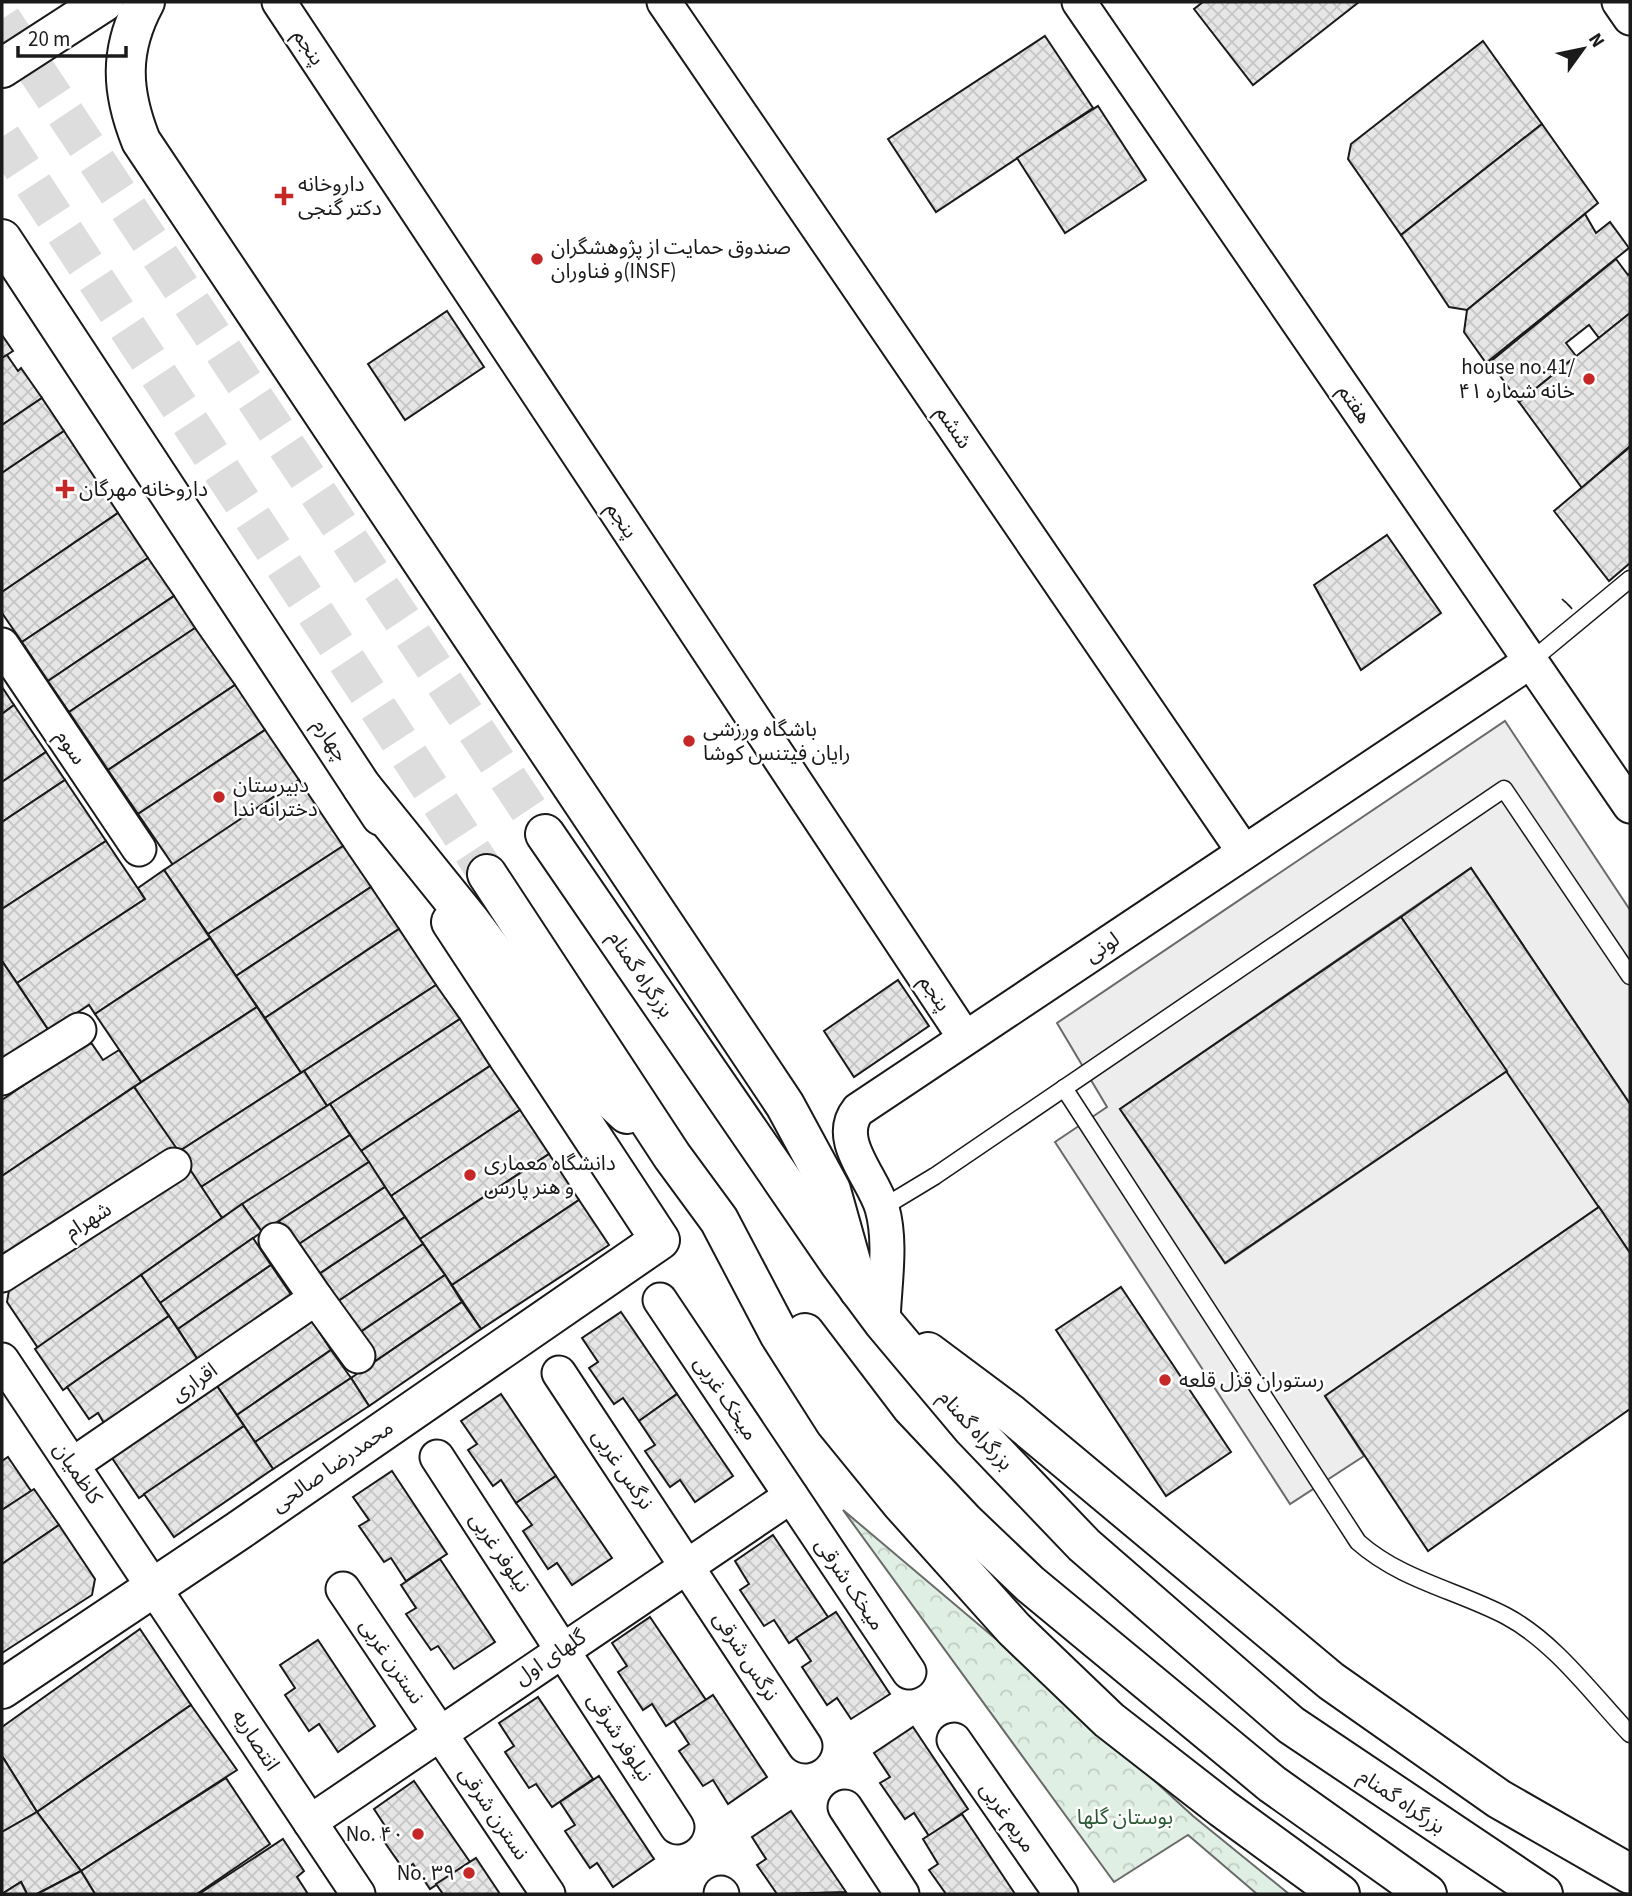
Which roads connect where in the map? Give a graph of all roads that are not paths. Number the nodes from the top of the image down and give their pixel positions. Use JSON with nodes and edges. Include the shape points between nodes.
{"nodes":[{"id":1,"x":104,"y":2,"type":"edge"},
{"id":2,"x":145,"y":2,"type":"edge"},
{"id":3,"x":279,"y":2,"type":"edge"},
{"id":4,"x":664,"y":2,"type":"edge"},
{"id":5,"x":1079,"y":2,"type":"edge"},
{"id":6,"x":1619,"y":2,"type":"edge"},
{"id":7,"x":1630,"y":18,"type":"edge"},
{"id":8,"x":2,"y":68,"type":"edge"},
{"id":9,"x":2,"y":239,"type":"edge"},
{"id":10,"x":1630,"y":579,"type":"edge"},
{"id":11,"x":2,"y":645,"type":"edge"},
{"id":12,"x":1531,"y":661,"type":"junction"},
{"id":13,"x":362,"y":787,"type":"junction"},
{"id":14,"x":1630,"y":806,"type":"edge"},
{"id":15,"x":545,"y":834,"type":"tunnel mouth"},
{"id":16,"x":139,"y":849,"type":"dead end"},
{"id":17,"x":1244,"y":852,"type":"junction"},
{"id":18,"x":487,"y":874,"type":"tunnel mouth"},
{"id":19,"x":1630,"y":976,"type":"edge"},
{"id":20,"x":79,"y":1030,"type":"dead end"},
{"id":21,"x":965,"y":1038,"type":"junction"},
{"id":22,"x":2,"y":1078,"type":"edge"},
{"id":23,"x":1064,"y":1088,"type":"junction"},
{"id":24,"x":848,"y":1134,"type":"junction"},
{"id":25,"x":672,"y":1156,"type":"junction"},
{"id":26,"x":174,"y":1166,"type":"dead end"},
{"id":27,"x":935,"y":1176,"type":"junction"},
{"id":28,"x":882,"y":1208,"type":"junction"},
{"id":29,"x":719,"y":1220,"type":"junction"},
{"id":30,"x":276,"y":1240,"type":"dead end"},
{"id":31,"x":660,"y":1240,"type":"joint"},
{"id":32,"x":2,"y":1275,"type":"edge"},
{"id":33,"x":859,"y":1290,"type":"junction"},
{"id":34,"x":316,"y":1298,"type":"junction"},
{"id":35,"x":660,"y":1300,"type":"dead end"},
{"id":36,"x":883,"y":1322,"type":"junction"},
{"id":37,"x":358,"y":1356,"type":"dead end"},
{"id":38,"x":2,"y":1360,"type":"edge"},
{"id":39,"x":559,"y":1373,"type":"dead end"},
{"id":40,"x":437,"y":1457,"type":"dead end"},
{"id":41,"x":72,"y":1465,"type":"junction"},
{"id":42,"x":791,"y":1496,"type":"junction"},
{"id":43,"x":687,"y":1565,"type":"junction"},
{"id":44,"x":154,"y":1586,"type":"junction"},
{"id":45,"x":343,"y":1589,"type":"dead end"},
{"id":46,"x":563,"y":1647,"type":"junction"},
{"id":47,"x":909,"y":1672,"type":"dead end"},
{"id":48,"x":2,"y":1689,"type":"edge"},
{"id":49,"x":441,"y":1733,"type":"junction"},
{"id":50,"x":1630,"y":1734,"type":"edge"},
{"id":51,"x":954,"y":1740,"type":"dead end"},
{"id":52,"x":805,"y":1746,"type":"dead end"},
{"id":53,"x":845,"y":1807,"type":"dead end"},
{"id":54,"x":310,"y":1822,"type":"junction"},
{"id":55,"x":677,"y":1826,"type":"dead end"},
{"id":56,"x":1630,"y":1874,"type":"edge"},
{"id":57,"x":358,"y":1894,"type":"edge"},
{"id":58,"x":548,"y":1894,"type":"edge"},
{"id":59,"x":902,"y":1894,"type":"edge"},
{"id":60,"x":1061,"y":1894,"type":"edge"},
{"id":61,"x":1340,"y":1894,"type":"edge"},
{"id":62,"x":1427,"y":1894,"type":"edge"},
{"id":63,"x":1544,"y":1894,"type":"edge"}],
"edges":[{"from":1,"to":8,"type":"main road"},
{"from":2,"to":33,"type":"main road","via":[[134,21],[124,61],[126,96],[141,141],[785,1105],[831,1190]]},
{"from":3,"to":21,"type":"street","name":"پنجم"},
{"from":4,"to":17,"type":"street","name":"ششم"},
{"from":5,"to":12,"type":"street","name":"هفتم"},
{"from":6,"to":7,"type":"street"},
{"from":9,"to":13,"type":"main road","name":"چهارم"},
{"from":10,"to":12,"type":"lane","name":"۱"},
{"from":11,"to":16,"type":"street","name":"سوم"},
{"from":12,"to":14,"type":"street","name":"هفتم"},
{"from":12,"to":17,"type":"street","name":"لونی"},
{"from":13,"to":25,"type":"main road","via":[[589,1079]]},
{"from":13,"to":31,"type":"main road","name":"چهارم"},
{"from":15,"to":33,"type":"main road","name":"بزرگراه گمنام"},
{"from":17,"to":21,"type":"street","name":"لونی"},
{"from":18,"to":25,"type":"main road"},
{"from":19,"to":23,"type":"lane","via":[[1504,789]]},
{"from":20,"to":22,"type":"street"},
{"from":21,"to":24,"type":"street","name":"لونی","via":[[858,1110]]},
{"from":23,"to":27,"type":"lane"},
{"from":23,"to":50,"type":"lane","via":[[1358,1542],[1380,1562],[1508,1617],[1550,1649]]},
{"from":24,"to":27,"type":"lane","via":[[885,1188],[902,1188]]},
{"from":24,"to":28,"type":"street"},
{"from":25,"to":29,"type":"main road"},
{"from":26,"to":32,"type":"street","name":"شهرام"},
{"from":27,"to":28,"type":"lane"},
{"from":28,"to":36,"type":"street","via":[[887,1238]]},
{"from":29,"to":61,"type":"main road","via":[[779,1334],[835,1422],[1014,1629],[1109,1720]]},
{"from":29,"to":62,"type":"main road","via":[[881,1433],[1030,1584],[1272,1784]]},
{"from":30,"to":34,"type":"street"},
{"from":31,"to":44,"type":"main road","name":"محمدرضا صالحی"},
{"from":33,"to":36,"type":"main road","name":"بزرگراه گمنام"},
{"from":34,"to":37,"type":"street"},
{"from":34,"to":41,"type":"street","name":"اقراری"},
{"from":35,"to":42,"type":"street","name":"میخک غربی"},
{"from":36,"to":56,"type":"main road","via":[[1011,1414],[1331,1681],[1499,1799]]},
{"from":36,"to":63,"type":"main road","name":"بزرگراه گمنام","via":[[972,1428],[1084,1545],[1281,1716],[1389,1794]]},
{"from":38,"to":41,"type":"street","name":"کاظمیان"},
{"from":39,"to":43,"type":"street","name":"نرگس غربی"},
{"from":40,"to":46,"type":"street","name":"نیلوفر غربی"},
{"from":41,"to":44,"type":"street","name":"کاظمیان"},
{"from":42,"to":43,"type":"street","name":"گلهای اول"},
{"from":42,"to":47,"type":"street","name":"میخک شرقی"},
{"from":43,"to":46,"type":"street","name":"گلهای اول"},
{"from":43,"to":52,"type":"street","name":"نرگس شرقی"},
{"from":44,"to":48,"type":"main road","name":"محمدرضا صالحی"},
{"from":44,"to":54,"type":"street","name":"انتصاریه"},
{"from":45,"to":49,"type":"street","name":"نسترن غربی"},
{"from":46,"to":49,"type":"street","name":"گلهای اول"},
{"from":46,"to":55,"type":"street","name":"نیلوفر شرقی"},
{"from":49,"to":54,"type":"street","name":"گلهای اول"},
{"from":49,"to":58,"type":"street","name":"نسترن شرقی"},
{"from":51,"to":60,"type":"street","name":"مریم غربی"},
{"from":53,"to":59,"type":"street"},
{"from":54,"to":57,"type":"street","name":"انتصاریه"}]}
